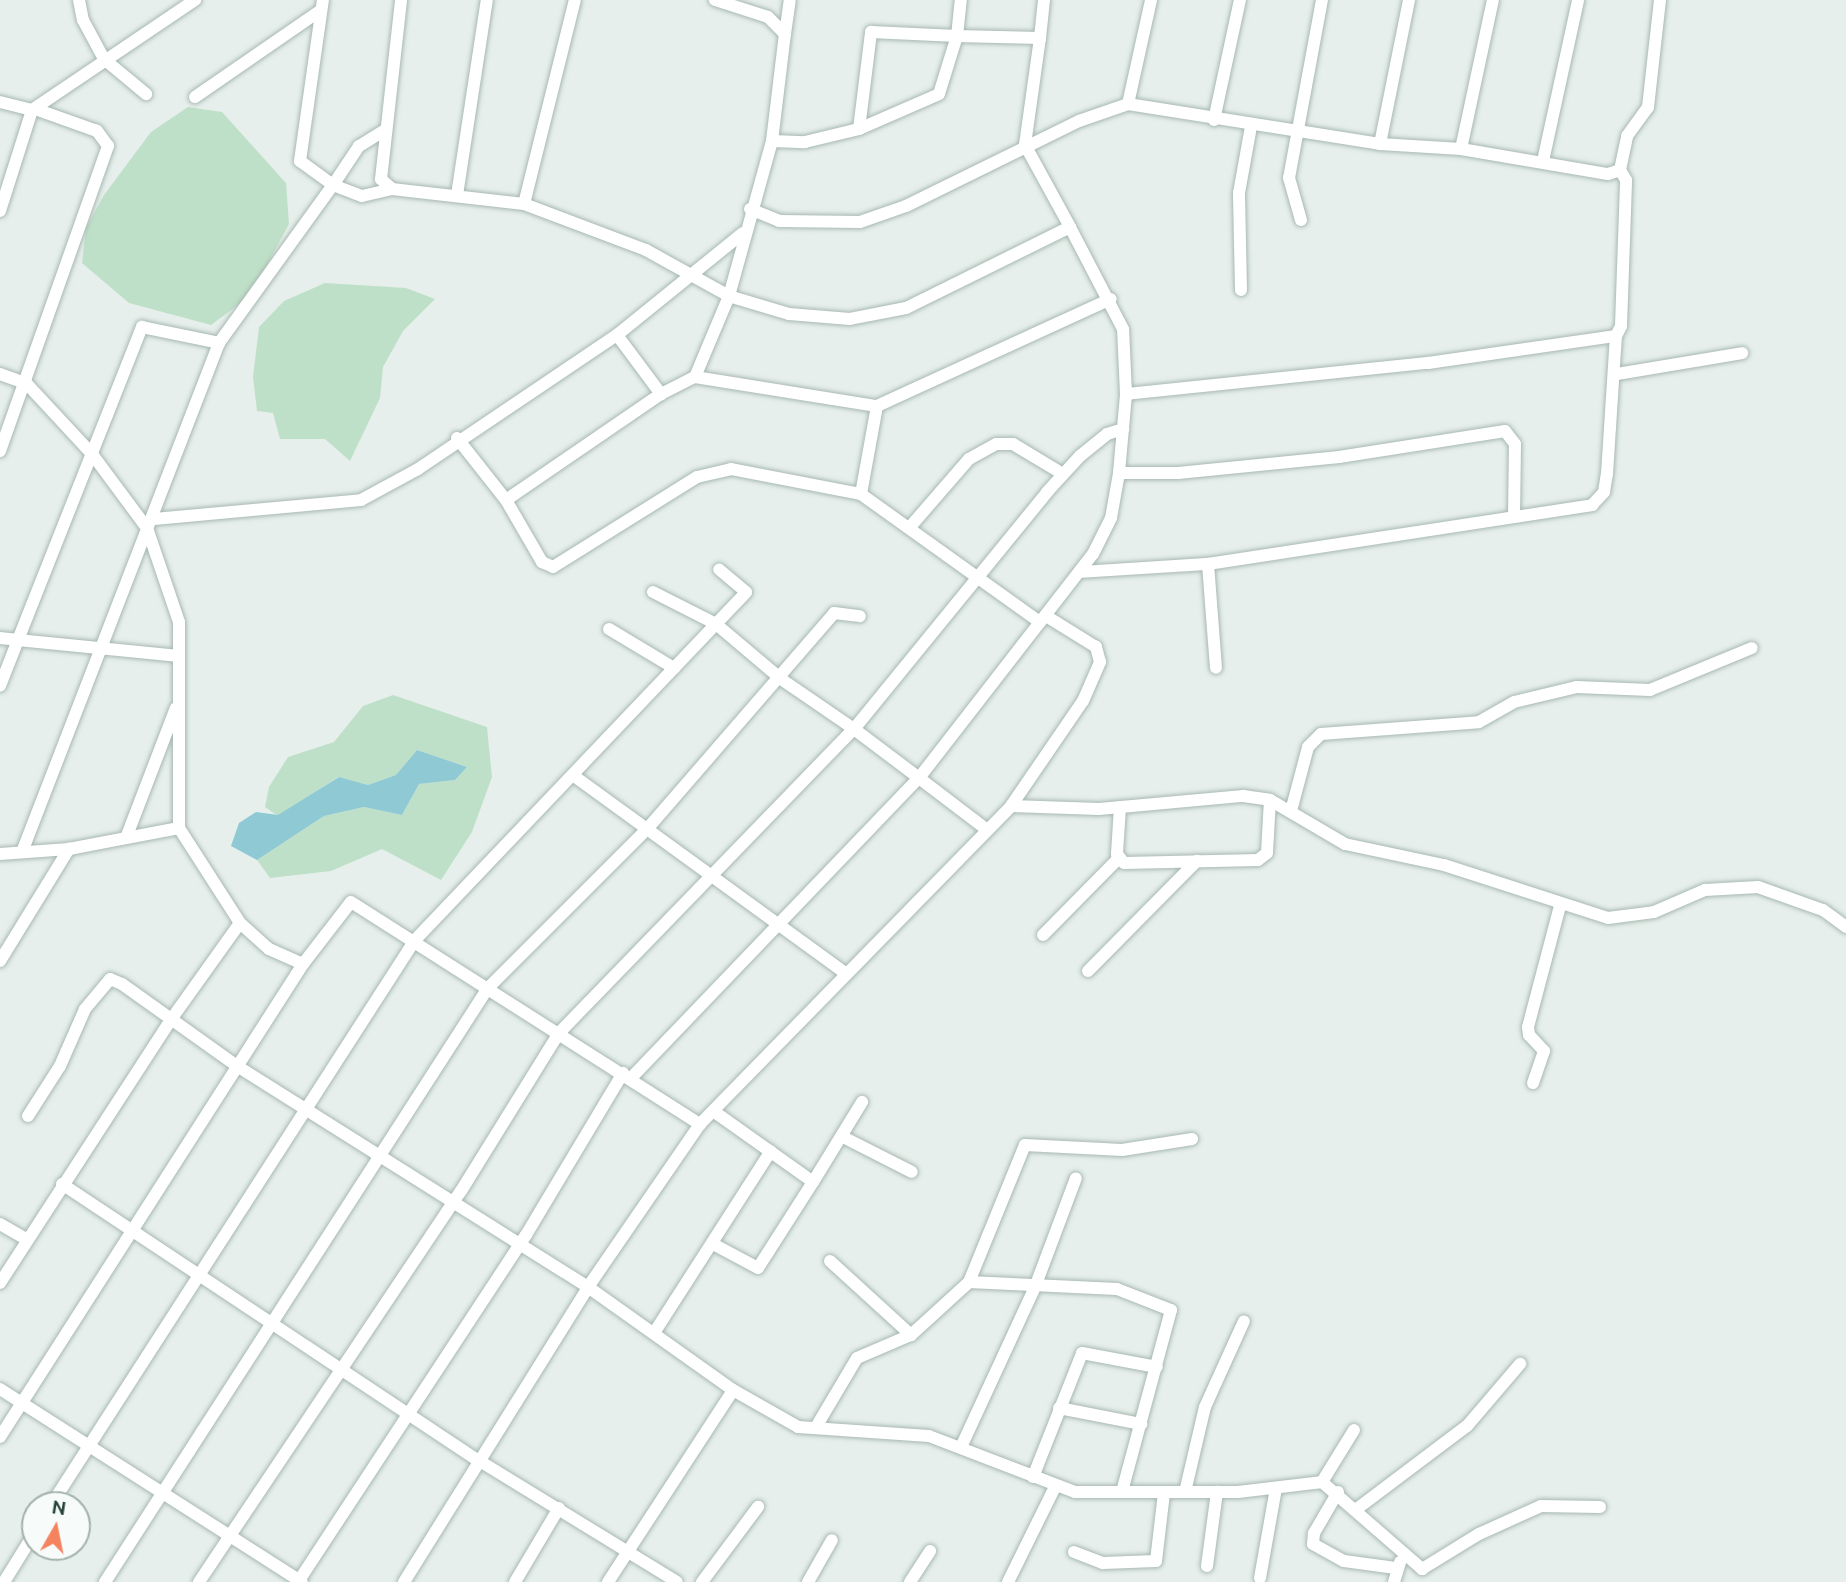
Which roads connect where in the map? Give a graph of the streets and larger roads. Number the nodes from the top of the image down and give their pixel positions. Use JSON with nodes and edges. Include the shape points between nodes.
{"nodes":[{"id":1,"x":79,"y":0,"type":"edge"},
{"id":2,"x":195,"y":0,"type":"edge"},
{"id":3,"x":401,"y":0,"type":"edge"},
{"id":4,"x":487,"y":0,"type":"edge"},
{"id":5,"x":575,"y":0,"type":"edge"},
{"id":6,"x":715,"y":0,"type":"edge"},
{"id":7,"x":790,"y":0,"type":"edge"},
{"id":8,"x":961,"y":0,"type":"edge"},
{"id":9,"x":1044,"y":0,"type":"edge"},
{"id":10,"x":1151,"y":0,"type":"edge"},
{"id":11,"x":1240,"y":0,"type":"edge"},
{"id":12,"x":1322,"y":0,"type":"edge"},
{"id":13,"x":1409,"y":0,"type":"edge"},
{"id":14,"x":1493,"y":0,"type":"edge"},
{"id":15,"x":1578,"y":0,"type":"edge"},
{"id":16,"x":1660,"y":0,"type":"edge"},
{"id":17,"x":322,"y":5,"type":"edge"},
{"id":18,"x":785,"y":34,"type":"junction"},
{"id":19,"x":957,"y":36,"type":"junction"},
{"id":20,"x":1040,"y":38,"type":"junction"},
{"id":21,"x":104,"y":59,"type":"junction"},
{"id":22,"x":146,"y":94,"type":"dead end"},
{"id":23,"x":195,"y":97,"type":"dead end"},
{"id":24,"x":0,"y":102,"type":"edge"},
{"id":25,"x":1128,"y":104,"type":"junction"},
{"id":26,"x":33,"y":110,"type":"junction"},
{"id":27,"x":1214,"y":120,"type":"junction"},
{"id":28,"x":1251,"y":126,"type":"junction"},
{"id":29,"x":859,"y":129,"type":"junction"},
{"id":30,"x":385,"y":130,"type":"junction"},
{"id":31,"x":1296,"y":132,"type":"junction"},
{"id":32,"x":772,"y":141,"type":"junction"},
{"id":33,"x":1380,"y":144,"type":"junction"},
{"id":34,"x":1025,"y":145,"type":"junction"},
{"id":35,"x":1461,"y":149,"type":"junction"},
{"id":36,"x":1543,"y":161,"type":"junction"},
{"id":37,"x":1620,"y":170,"type":"junction"},
{"id":38,"x":333,"y":185,"type":"junction"},
{"id":39,"x":392,"y":189,"type":"junction"},
{"id":40,"x":457,"y":195,"type":"junction"},
{"id":41,"x":524,"y":204,"type":"junction"},
{"id":42,"x":750,"y":209,"type":"junction"},
{"id":43,"x":0,"y":211,"type":"edge"},
{"id":44,"x":1301,"y":219,"type":"dead end"},
{"id":45,"x":1070,"y":227,"type":"junction"},
{"id":46,"x":743,"y":233,"type":"junction"},
{"id":47,"x":687,"y":274,"type":"junction"},
{"id":48,"x":1241,"y":290,"type":"dead end"},
{"id":49,"x":729,"y":296,"type":"junction"},
{"id":50,"x":1111,"y":299,"type":"junction"},
{"id":51,"x":617,"y":335,"type":"junction"},
{"id":52,"x":1616,"y":336,"type":"junction"},
{"id":53,"x":219,"y":343,"type":"junction"},
{"id":54,"x":1742,"y":353,"type":"dead end"},
{"id":55,"x":0,"y":374,"type":"edge"},
{"id":56,"x":1617,"y":374,"type":"junction"},
{"id":57,"x":695,"y":377,"type":"junction"},
{"id":58,"x":27,"y":384,"type":"junction"},
{"id":59,"x":661,"y":394,"type":"junction"},
{"id":60,"x":1126,"y":394,"type":"junction"},
{"id":61,"x":877,"y":407,"type":"junction"},
{"id":62,"x":1123,"y":429,"type":"junction"},
{"id":63,"x":457,"y":438,"type":"junction"},
{"id":64,"x":0,"y":451,"type":"edge"},
{"id":65,"x":92,"y":454,"type":"junction"},
{"id":66,"x":1119,"y":473,"type":"junction"},
{"id":67,"x":1063,"y":474,"type":"junction"},
{"id":68,"x":861,"y":494,"type":"junction"},
{"id":69,"x":506,"y":500,"type":"junction"},
{"id":70,"x":1514,"y":517,"type":"junction"},
{"id":71,"x":151,"y":523,"type":"junction"},
{"id":72,"x":910,"y":527,"type":"junction"},
{"id":73,"x":1208,"y":564,"type":"junction"},
{"id":74,"x":719,"y":569,"type":"dead end"},
{"id":75,"x":1080,"y":572,"type":"junction"},
{"id":76,"x":973,"y":578,"type":"junction"},
{"id":77,"x":653,"y":592,"type":"dead end"},
{"id":78,"x":860,"y":616,"type":"dead end"},
{"id":79,"x":1043,"y":619,"type":"junction"},
{"id":80,"x":716,"y":624,"type":"junction"},
{"id":81,"x":609,"y":629,"type":"dead end"},
{"id":82,"x":0,"y":638,"type":"edge"},
{"id":83,"x":18,"y":640,"type":"junction"},
{"id":84,"x":101,"y":648,"type":"junction"},
{"id":85,"x":1752,"y":648,"type":"dead end"},
{"id":86,"x":179,"y":656,"type":"junction"},
{"id":87,"x":674,"y":668,"type":"junction"},
{"id":88,"x":1216,"y":668,"type":"dead end"},
{"id":89,"x":781,"y":679,"type":"junction"},
{"id":90,"x":0,"y":686,"type":"edge"},
{"id":91,"x":179,"y":701,"type":"junction"},
{"id":92,"x":854,"y":729,"type":"junction"},
{"id":93,"x":574,"y":776,"type":"junction"},
{"id":94,"x":919,"y":778,"type":"junction"},
{"id":95,"x":1270,"y":800,"type":"junction"},
{"id":96,"x":1011,"y":806,"type":"junction"},
{"id":97,"x":1120,"y":807,"type":"junction"},
{"id":98,"x":1291,"y":811,"type":"junction"},
{"id":99,"x":179,"y":828,"type":"junction"},
{"id":100,"x":648,"y":828,"type":"junction"},
{"id":101,"x":986,"y":830,"type":"junction"},
{"id":102,"x":126,"y":838,"type":"junction"},
{"id":103,"x":69,"y":849,"type":"junction"},
{"id":104,"x":22,"y":852,"type":"junction"},
{"id":105,"x":0,"y":854,"type":"edge"},
{"id":106,"x":1118,"y":859,"type":"junction"},
{"id":107,"x":1197,"y":861,"type":"junction"},
{"id":108,"x":711,"y":873,"type":"junction"},
{"id":109,"x":1560,"y":906,"type":"junction"},
{"id":110,"x":240,"y":923,"type":"junction"},
{"id":111,"x":780,"y":924,"type":"junction"},
{"id":112,"x":1846,"y":927,"type":"edge"},
{"id":113,"x":1043,"y":935,"type":"dead end"},
{"id":114,"x":415,"y":940,"type":"junction"},
{"id":115,"x":0,"y":961,"type":"edge"},
{"id":116,"x":303,"y":964,"type":"junction"},
{"id":117,"x":1088,"y":971,"type":"dead end"},
{"id":118,"x":845,"y":973,"type":"junction"},
{"id":119,"x":488,"y":988,"type":"junction"},
{"id":120,"x":170,"y":1021,"type":"junction"},
{"id":121,"x":559,"y":1033,"type":"junction"},
{"id":122,"x":237,"y":1066,"type":"junction"},
{"id":123,"x":627,"y":1075,"type":"junction"},
{"id":124,"x":1533,"y":1083,"type":"dead end"},
{"id":125,"x":862,"y":1102,"type":"dead end"},
{"id":126,"x":307,"y":1109,"type":"junction"},
{"id":127,"x":716,"y":1113,"type":"junction"},
{"id":128,"x":28,"y":1116,"type":"dead end"},
{"id":129,"x":701,"y":1124,"type":"junction"},
{"id":130,"x":843,"y":1137,"type":"junction"},
{"id":131,"x":1192,"y":1139,"type":"dead end"},
{"id":132,"x":771,"y":1151,"type":"junction"},
{"id":133,"x":379,"y":1156,"type":"junction"},
{"id":134,"x":912,"y":1172,"type":"dead end"},
{"id":135,"x":1076,"y":1178,"type":"dead end"},
{"id":136,"x":813,"y":1182,"type":"junction"},
{"id":137,"x":62,"y":1184,"type":"junction"},
{"id":138,"x":454,"y":1201,"type":"junction"},
{"id":139,"x":0,"y":1224,"type":"edge"},
{"id":140,"x":129,"y":1228,"type":"junction"},
{"id":141,"x":26,"y":1239,"type":"junction"},
{"id":142,"x":713,"y":1244,"type":"junction"},
{"id":143,"x":519,"y":1246,"type":"junction"},
{"id":144,"x":831,"y":1261,"type":"dead end"},
{"id":145,"x":202,"y":1277,"type":"junction"},
{"id":146,"x":969,"y":1282,"type":"junction"},
{"id":147,"x":0,"y":1283,"type":"edge"},
{"id":148,"x":588,"y":1287,"type":"junction"},
{"id":149,"x":1035,"y":1287,"type":"junction"},
{"id":150,"x":1244,"y":1321,"type":"dead end"},
{"id":151,"x":274,"y":1324,"type":"junction"},
{"id":152,"x":654,"y":1333,"type":"junction"},
{"id":153,"x":911,"y":1335,"type":"junction"},
{"id":154,"x":1520,"y":1364,"type":"dead end"},
{"id":155,"x":1157,"y":1367,"type":"junction"},
{"id":156,"x":340,"y":1368,"type":"junction"},
{"id":157,"x":0,"y":1389,"type":"edge"},
{"id":158,"x":733,"y":1390,"type":"junction"},
{"id":159,"x":21,"y":1404,"type":"junction"},
{"id":160,"x":1059,"y":1408,"type":"junction"},
{"id":161,"x":408,"y":1411,"type":"junction"},
{"id":162,"x":1141,"y":1424,"type":"junction"},
{"id":163,"x":816,"y":1427,"type":"junction"},
{"id":164,"x":1354,"y":1430,"type":"dead end"},
{"id":165,"x":0,"y":1437,"type":"edge"},
{"id":166,"x":88,"y":1445,"type":"junction"},
{"id":167,"x":962,"y":1445,"type":"junction"},
{"id":168,"x":478,"y":1460,"type":"junction"},
{"id":169,"x":1033,"y":1477,"type":"junction"},
{"id":170,"x":1322,"y":1482,"type":"junction"},
{"id":171,"x":1055,"y":1487,"type":"junction"},
{"id":172,"x":1276,"y":1488,"type":"junction"},
{"id":173,"x":60,"y":1491,"type":"edge"},
{"id":174,"x":1122,"y":1492,"type":"junction"},
{"id":175,"x":1185,"y":1492,"type":"junction"},
{"id":176,"x":1217,"y":1492,"type":"junction"},
{"id":177,"x":1338,"y":1492,"type":"junction"},
{"id":178,"x":163,"y":1493,"type":"junction"},
{"id":179,"x":1164,"y":1493,"type":"junction"},
{"id":180,"x":758,"y":1507,"type":"dead end"},
{"id":181,"x":1600,"y":1507,"type":"dead end"},
{"id":182,"x":559,"y":1508,"type":"junction"},
{"id":183,"x":1358,"y":1508,"type":"junction"},
{"id":184,"x":230,"y":1535,"type":"junction"},
{"id":185,"x":832,"y":1540,"type":"dead end"},
{"id":186,"x":930,"y":1551,"type":"dead end"},
{"id":187,"x":1074,"y":1552,"type":"dead end"},
{"id":188,"x":628,"y":1553,"type":"junction"},
{"id":189,"x":1406,"y":1553,"type":"junction"},
{"id":190,"x":21,"y":1555,"type":"edge"},
{"id":191,"x":1207,"y":1566,"type":"dead end"},
{"id":192,"x":1396,"y":1568,"type":"junction"},
{"id":193,"x":1260,"y":1578,"type":"dead end"},
{"id":194,"x":300,"y":1581,"type":"edge"},
{"id":195,"x":4,"y":1582,"type":"edge"},
{"id":196,"x":105,"y":1582,"type":"edge"},
{"id":197,"x":199,"y":1582,"type":"edge"},
{"id":198,"x":404,"y":1582,"type":"edge"},
{"id":199,"x":515,"y":1582,"type":"edge"},
{"id":200,"x":608,"y":1582,"type":"edge"},
{"id":201,"x":677,"y":1582,"type":"edge"},
{"id":202,"x":702,"y":1582,"type":"edge"},
{"id":203,"x":808,"y":1582,"type":"edge"},
{"id":204,"x":910,"y":1582,"type":"edge"},
{"id":205,"x":1008,"y":1582,"type":"edge"},
{"id":206,"x":1394,"y":1582,"type":"edge"}],
"edges":[{"from":1,"to":21,"type":"street","via":[[83,20]]},
{"from":2,"to":21,"type":"street"},
{"from":3,"to":30,"type":"street"},
{"from":4,"to":40,"type":"street"},
{"from":5,"to":41,"type":"street"},
{"from":6,"to":18,"type":"street","via":[[768,17]]},
{"from":7,"to":18,"type":"street"},
{"from":8,"to":19,"type":"street"},
{"from":9,"to":20,"type":"street"},
{"from":10,"to":25,"type":"street"},
{"from":11,"to":27,"type":"street"},
{"from":12,"to":31,"type":"street"},
{"from":13,"to":33,"type":"street"},
{"from":14,"to":35,"type":"street"},
{"from":15,"to":36,"type":"street"},
{"from":16,"to":37,"type":"street","via":[[1647,107],[1627,136]]},
{"from":17,"to":23,"type":"street"},
{"from":17,"to":38,"type":"street","via":[[300,161]]},
{"from":18,"to":32,"type":"street"},
{"from":19,"to":20,"type":"street"},
{"from":19,"to":29,"type":"street","via":[[939,94]]},
{"from":19,"to":29,"type":"street","via":[[871,32]]},
{"from":20,"to":34,"type":"street"},
{"from":21,"to":22,"type":"street"},
{"from":21,"to":26,"type":"street"},
{"from":24,"to":26,"type":"street"},
{"from":25,"to":27,"type":"street"},
{"from":25,"to":34,"type":"street"},
{"from":26,"to":43,"type":"street"},
{"from":26,"to":58,"type":"street","via":[[97,131],[108,146]]},
{"from":27,"to":28,"type":"street"},
{"from":28,"to":31,"type":"street"},
{"from":28,"to":48,"type":"street","via":[[1239,193]]},
{"from":29,"to":32,"type":"street","via":[[805,142]]},
{"from":30,"to":38,"type":"street","via":[[359,146]]},
{"from":30,"to":39,"type":"street","via":[[381,179]]},
{"from":31,"to":33,"type":"street"},
{"from":31,"to":44,"type":"street","via":[[1289,178]]},
{"from":32,"to":42,"type":"street"},
{"from":33,"to":35,"type":"street"},
{"from":34,"to":42,"type":"street","via":[[906,206],[860,222],[779,221]]},
{"from":34,"to":45,"type":"street"},
{"from":35,"to":36,"type":"street"},
{"from":36,"to":37,"type":"street","via":[[1608,174]]},
{"from":37,"to":52,"type":"street","via":[[1626,180],[1621,326]]},
{"from":38,"to":39,"type":"street","via":[[362,195]]},
{"from":38,"to":53,"type":"street"},
{"from":39,"to":40,"type":"street"},
{"from":40,"to":41,"type":"street"},
{"from":41,"to":47,"type":"street","via":[[646,250]]},
{"from":42,"to":46,"type":"street"},
{"from":45,"to":49,"type":"street","via":[[906,308],[850,319],[813,316]]},
{"from":45,"to":50,"type":"street"},
{"from":46,"to":47,"type":"street"},
{"from":46,"to":49,"type":"street"},
{"from":47,"to":49,"type":"street"},
{"from":47,"to":51,"type":"street"},
{"from":49,"to":57,"type":"street"},
{"from":50,"to":60,"type":"street","via":[[1123,329]]},
{"from":50,"to":61,"type":"street"},
{"from":51,"to":59,"type":"street"},
{"from":51,"to":63,"type":"street"},
{"from":52,"to":56,"type":"street"},
{"from":52,"to":60,"type":"street","via":[[1428,363]]},
{"from":53,"to":65,"type":"street","via":[[142,327]]},
{"from":53,"to":71,"type":"street"},
{"from":54,"to":56,"type":"street"},
{"from":55,"to":58,"type":"street"},
{"from":56,"to":70,"type":"street","via":[[1604,492],[1592,505]]},
{"from":57,"to":59,"type":"street"},
{"from":57,"to":61,"type":"street"},
{"from":58,"to":64,"type":"street"},
{"from":58,"to":65,"type":"street"},
{"from":59,"to":69,"type":"street"},
{"from":60,"to":62,"type":"street"},
{"from":61,"to":68,"type":"street"},
{"from":62,"to":66,"type":"street"},
{"from":62,"to":67,"type":"street","via":[[1107,434]]},
{"from":63,"to":69,"type":"street"},
{"from":63,"to":71,"type":"street","via":[[418,469],[361,500]]},
{"from":65,"to":71,"type":"street"},
{"from":65,"to":83,"type":"street"},
{"from":66,"to":70,"type":"street","via":[[1178,473],[1339,457],[1505,431],[1515,444]]},
{"from":66,"to":75,"type":"street","via":[[1111,518]]},
{"from":67,"to":72,"type":"street","via":[[1013,444],[996,444],[969,458]]},
{"from":67,"to":76,"type":"street"},
{"from":68,"to":69,"type":"street","via":[[731,469],[697,477],[554,567],[542,562]]},
{"from":68,"to":72,"type":"street"},
{"from":70,"to":73,"type":"street"},
{"from":71,"to":84,"type":"street"},
{"from":71,"to":86,"type":"street","via":[[179,622]]},
{"from":72,"to":76,"type":"street"},
{"from":73,"to":75,"type":"street"},
{"from":73,"to":88,"type":"street"},
{"from":74,"to":80,"type":"street","via":[[747,588]]},
{"from":75,"to":79,"type":"street"},
{"from":76,"to":79,"type":"street"},
{"from":76,"to":92,"type":"street"},
{"from":77,"to":80,"type":"street"},
{"from":78,"to":89,"type":"street","via":[[834,613]]},
{"from":79,"to":94,"type":"street"},
{"from":79,"to":96,"type":"street","via":[[1096,648],[1100,662],[1083,701]]},
{"from":80,"to":87,"type":"street"},
{"from":80,"to":89,"type":"street"},
{"from":81,"to":87,"type":"street"},
{"from":82,"to":83,"type":"street"},
{"from":83,"to":84,"type":"street"},
{"from":83,"to":90,"type":"street"},
{"from":84,"to":86,"type":"street"},
{"from":84,"to":104,"type":"street"},
{"from":85,"to":98,"type":"street","via":[[1650,690],[1577,687],[1514,702],[1479,722],[1321,734],[1308,747]]},
{"from":86,"to":91,"type":"street"},
{"from":87,"to":93,"type":"street"},
{"from":89,"to":92,"type":"street"},
{"from":89,"to":100,"type":"street"},
{"from":91,"to":99,"type":"street"},
{"from":91,"to":102,"type":"street"},
{"from":92,"to":94,"type":"street"},
{"from":92,"to":108,"type":"street"},
{"from":93,"to":100,"type":"street"},
{"from":93,"to":114,"type":"street"},
{"from":94,"to":101,"type":"street"},
{"from":94,"to":111,"type":"street"},
{"from":95,"to":97,"type":"street","via":[[1243,796]]},
{"from":95,"to":98,"type":"street"},
{"from":95,"to":107,"type":"street","via":[[1264,858]]},
{"from":96,"to":97,"type":"street"},
{"from":96,"to":101,"type":"street"},
{"from":97,"to":106,"type":"street"},
{"from":98,"to":109,"type":"street","via":[[1345,844],[1444,866]]},
{"from":99,"to":102,"type":"street"},
{"from":99,"to":110,"type":"street"},
{"from":100,"to":108,"type":"street"},
{"from":100,"to":119,"type":"street"},
{"from":101,"to":118,"type":"street"},
{"from":102,"to":103,"type":"street"},
{"from":103,"to":104,"type":"street"},
{"from":103,"to":115,"type":"street"},
{"from":104,"to":105,"type":"street"},
{"from":106,"to":107,"type":"street"},
{"from":106,"to":113,"type":"street"},
{"from":107,"to":117,"type":"street"},
{"from":108,"to":111,"type":"street"},
{"from":108,"to":121,"type":"street"},
{"from":109,"to":112,"type":"street","via":[[1608,918],[1654,912],[1704,890],[1758,887],[1823,910]]},
{"from":109,"to":124,"type":"street","via":[[1528,1027],[1529,1035],[1544,1051]]},
{"from":110,"to":116,"type":"street","via":[[269,949]]},
{"from":110,"to":120,"type":"street"},
{"from":111,"to":118,"type":"street"},
{"from":111,"to":123,"type":"street"},
{"from":114,"to":116,"type":"street","via":[[351,902]]},
{"from":114,"to":119,"type":"street"},
{"from":114,"to":126,"type":"street"},
{"from":116,"to":122,"type":"street"},
{"from":118,"to":127,"type":"street"},
{"from":119,"to":121,"type":"street"},
{"from":119,"to":133,"type":"street"},
{"from":120,"to":122,"type":"street"},
{"from":120,"to":128,"type":"street","via":[[135,991],[110,979],[85,1009],[60,1066]]},
{"from":120,"to":137,"type":"street"},
{"from":121,"to":123,"type":"street"},
{"from":121,"to":138,"type":"street"},
{"from":122,"to":126,"type":"street"},
{"from":122,"to":140,"type":"street"},
{"from":123,"to":129,"type":"street"},
{"from":123,"to":143,"type":"street"},
{"from":125,"to":130,"type":"street"},
{"from":126,"to":133,"type":"street"},
{"from":126,"to":145,"type":"street"},
{"from":127,"to":129,"type":"street"},
{"from":127,"to":132,"type":"street"},
{"from":129,"to":148,"type":"street"},
{"from":130,"to":134,"type":"street"},
{"from":130,"to":136,"type":"street"},
{"from":131,"to":146,"type":"street","via":[[1122,1150],[1025,1145]]},
{"from":132,"to":136,"type":"street"},
{"from":132,"to":142,"type":"street"},
{"from":133,"to":138,"type":"street"},
{"from":133,"to":151,"type":"street"},
{"from":135,"to":149,"type":"street"},
{"from":136,"to":142,"type":"street","via":[[758,1268]]},
{"from":137,"to":140,"type":"street"},
{"from":137,"to":141,"type":"street"},
{"from":138,"to":143,"type":"street"},
{"from":138,"to":156,"type":"street"},
{"from":139,"to":141,"type":"street"},
{"from":140,"to":145,"type":"street"},
{"from":140,"to":159,"type":"street"},
{"from":141,"to":147,"type":"street"},
{"from":142,"to":152,"type":"street"},
{"from":143,"to":148,"type":"street"},
{"from":143,"to":161,"type":"street"},
{"from":144,"to":153,"type":"street"},
{"from":145,"to":151,"type":"street"},
{"from":145,"to":166,"type":"street"},
{"from":146,"to":149,"type":"street"},
{"from":146,"to":153,"type":"street"},
{"from":148,"to":152,"type":"street"},
{"from":148,"to":168,"type":"street"},
{"from":149,"to":155,"type":"street","via":[[1117,1289],[1171,1310]]},
{"from":149,"to":167,"type":"street"},
{"from":150,"to":175,"type":"street","via":[[1205,1407]]},
{"from":151,"to":156,"type":"street"},
{"from":151,"to":178,"type":"street"},
{"from":152,"to":158,"type":"street"},
{"from":153,"to":163,"type":"street","via":[[857,1358]]},
{"from":154,"to":183,"type":"street","via":[[1467,1426]]},
{"from":155,"to":160,"type":"street","via":[[1082,1353]]},
{"from":155,"to":162,"type":"street"},
{"from":156,"to":161,"type":"street"},
{"from":156,"to":184,"type":"street"},
{"from":157,"to":159,"type":"street"},
{"from":158,"to":163,"type":"street","via":[[798,1427]]},
{"from":158,"to":188,"type":"street"},
{"from":159,"to":165,"type":"street"},
{"from":159,"to":166,"type":"street"},
{"from":160,"to":162,"type":"street"},
{"from":160,"to":169,"type":"street"},
{"from":161,"to":168,"type":"street"},
{"from":161,"to":194,"type":"street"},
{"from":162,"to":174,"type":"street"},
{"from":163,"to":167,"type":"street","via":[[929,1436]]},
{"from":164,"to":170,"type":"street"},
{"from":166,"to":173,"type":"street"},
{"from":166,"to":178,"type":"street"},
{"from":167,"to":169,"type":"street"},
{"from":168,"to":182,"type":"street"},
{"from":168,"to":198,"type":"street"},
{"from":169,"to":171,"type":"street"},
{"from":170,"to":172,"type":"street"},
{"from":170,"to":177,"type":"street"},
{"from":171,"to":174,"type":"street"},
{"from":171,"to":205,"type":"street"},
{"from":172,"to":176,"type":"street"},
{"from":172,"to":193,"type":"street"},
{"from":174,"to":179,"type":"street"},
{"from":175,"to":176,"type":"street"},
{"from":175,"to":179,"type":"street"},
{"from":176,"to":191,"type":"street"},
{"from":177,"to":183,"type":"street"},
{"from":177,"to":192,"type":"street","via":[[1314,1533],[1313,1544],[1345,1561]]},
{"from":178,"to":184,"type":"street"},
{"from":178,"to":196,"type":"street"},
{"from":179,"to":187,"type":"street","via":[[1156,1561],[1103,1563]]},
{"from":180,"to":202,"type":"street"},
{"from":181,"to":189,"type":"street","via":[[1541,1506],[1479,1534],[1422,1569]]},
{"from":182,"to":188,"type":"street"},
{"from":182,"to":199,"type":"street"},
{"from":183,"to":189,"type":"street"},
{"from":184,"to":194,"type":"street"},
{"from":184,"to":197,"type":"street"},
{"from":185,"to":203,"type":"street"},
{"from":186,"to":204,"type":"street"},
{"from":188,"to":200,"type":"street"},
{"from":188,"to":201,"type":"street"},
{"from":189,"to":192,"type":"street"},
{"from":190,"to":195,"type":"street"},
{"from":192,"to":206,"type":"street"}]}
